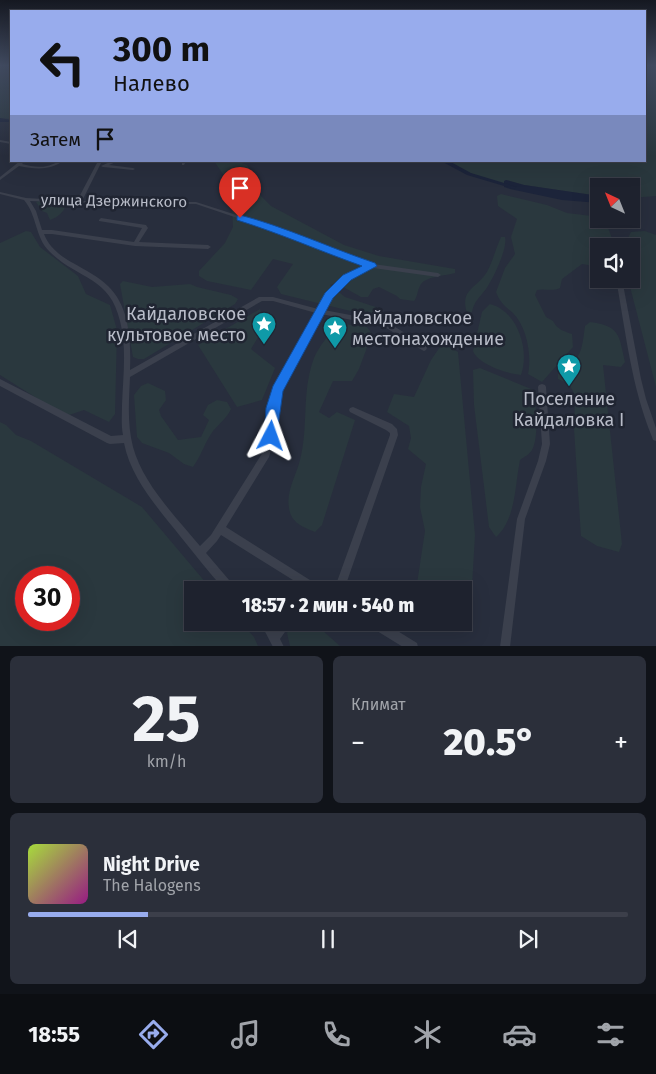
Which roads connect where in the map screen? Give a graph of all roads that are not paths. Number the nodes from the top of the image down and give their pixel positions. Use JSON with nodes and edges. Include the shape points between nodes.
{"nodes":[{"id":1,"x":22,"y":162,"type":"edge"},
{"id":2,"x":59,"y":162,"type":"edge"},
{"id":3,"x":101,"y":164,"type":"edge"},
{"id":4,"x":19,"y":165,"type":"junction"},
{"id":5,"x":133,"y":169,"type":"dead end"},
{"id":6,"x":0,"y":179,"type":"edge"},
{"id":7,"x":0,"y":193,"type":"edge"},
{"id":8,"x":26,"y":199,"type":"junction"},
{"id":9,"x":79,"y":202,"type":"junction"},
{"id":10,"x":101,"y":220,"type":"dead end"},
{"id":11,"x":40,"y":232,"type":"junction"},
{"id":12,"x":135,"y":244,"type":"junction"},
{"id":13,"x":208,"y":247,"type":"dead end"},
{"id":14,"x":372,"y":266,"type":"junction"},
{"id":15,"x":438,"y":275,"type":"dead end"},
{"id":16,"x":621,"y":288,"type":"edge"},
{"id":17,"x":321,"y":312,"type":"junction"},
{"id":18,"x":424,"y":348,"type":"dead end"},
{"id":19,"x":127,"y":374,"type":"junction"},
{"id":20,"x":0,"y":382,"type":"edge"},
{"id":21,"x":542,"y":387,"type":"dead end"},
{"id":22,"x":353,"y":410,"type":"dead end"},
{"id":23,"x":656,"y":437,"type":"edge"},
{"id":24,"x":127,"y":439,"type":"junction"},
{"id":25,"x":220,"y":529,"type":"junction"},
{"id":26,"x":200,"y":553,"type":"junction"},
{"id":27,"x":224,"y":581,"type":"edge"},
{"id":28,"x":304,"y":581,"type":"edge"},
{"id":29,"x":342,"y":581,"type":"edge"},
{"id":30,"x":270,"y":631,"type":"edge"},
{"id":31,"x":388,"y":631,"type":"edge"},
{"id":32,"x":277,"y":642,"type":"edge"},
{"id":33,"x":413,"y":646,"type":"edge"},
{"id":34,"x":505,"y":646,"type":"edge"}],
"edges":[{"from":1,"to":4,"type":"street"},
{"from":2,"to":4,"type":"street","via":[[47,169]]},
{"from":3,"to":5,"type":"street"},
{"from":3,"to":9,"type":"street","via":[[95,168]]},
{"from":4,"to":6,"type":"street"},
{"from":7,"to":8,"type":"street","name":"улица Дзержинского"},
{"from":8,"to":9,"type":"street","name":"улица Дзержинского"},
{"from":8,"to":11,"type":"street","via":[[36,214]]},
{"from":9,"to":14,"type":"street","name":"улица Дзержинского","via":[[204,204]]},
{"from":10,"to":12,"type":"street","via":[[144,226]]},
{"from":11,"to":12,"type":"street","name":"улица Дзержинского"},
{"from":11,"to":19,"type":"street","via":[[49,249],[100,282],[114,296],[124,322]]},
{"from":12,"to":13,"type":"street","name":"улица Дзержинского"},
{"from":14,"to":15,"type":"street","name":"улица Дзержинского"},
{"from":14,"to":17,"type":"street","via":[[339,284]]},
{"from":16,"to":23,"type":"street","via":[[639,384]]},
{"from":17,"to":18,"type":"street","via":[[386,324]]},
{"from":17,"to":19,"type":"street","via":[[273,298],[256,300]]},
{"from":17,"to":25,"type":"street","via":[[277,390],[266,454]]},
{"from":19,"to":24,"type":"street"},
{"from":20,"to":24,"type":"street","via":[[110,440]]},
{"from":21,"to":34,"type":"street","via":[[546,444],[521,520]]},
{"from":22,"to":29,"type":"street","via":[[389,427],[394,436]]},
{"from":24,"to":26,"type":"street","via":[[132,456],[151,491]]},
{"from":25,"to":26,"type":"street"},
{"from":25,"to":28,"type":"street"},
{"from":26,"to":27,"type":"street"},
{"from":30,"to":32,"type":"street"},
{"from":31,"to":33,"type":"street"}]}
